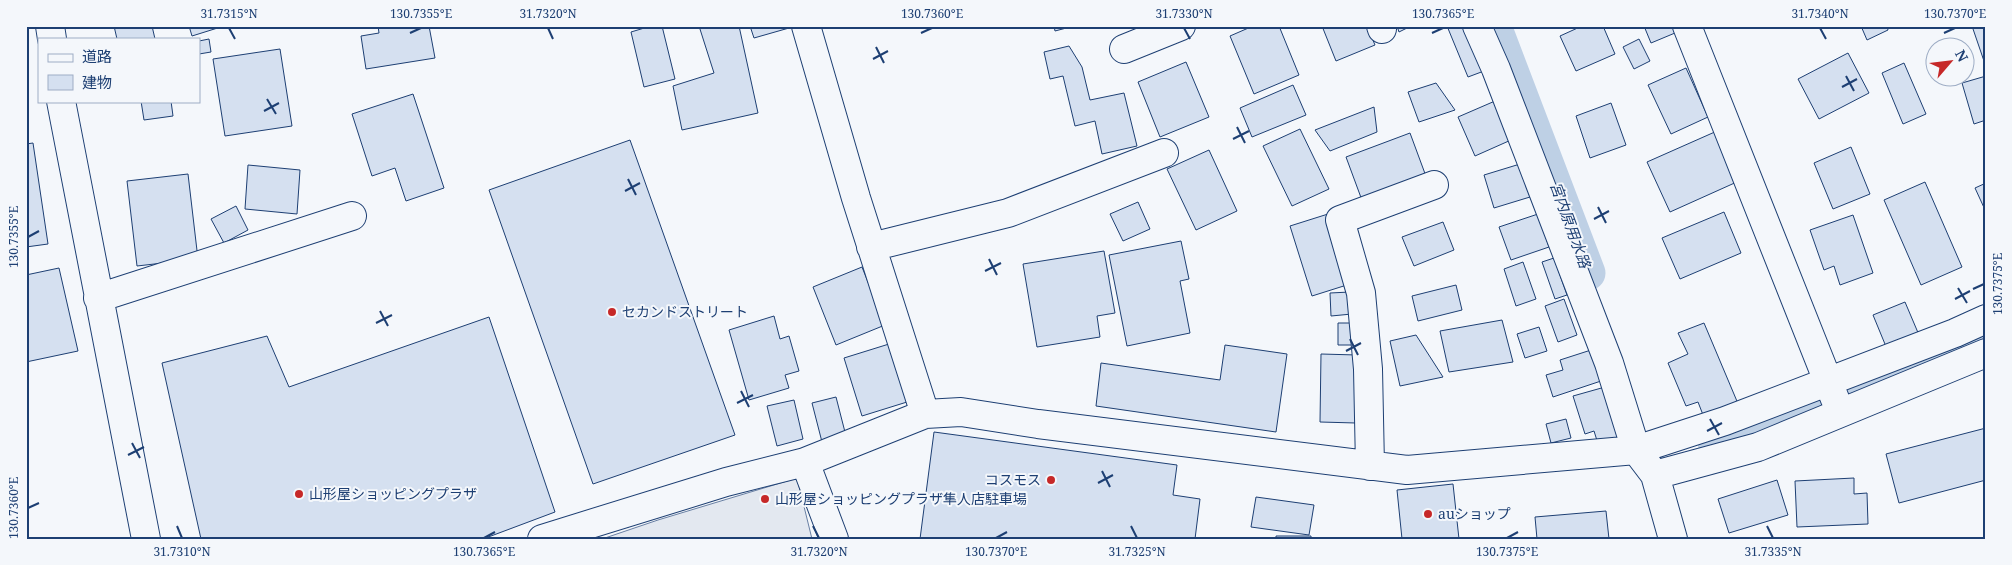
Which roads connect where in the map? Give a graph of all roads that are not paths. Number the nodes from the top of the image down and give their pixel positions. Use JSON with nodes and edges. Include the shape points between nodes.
{"nodes":[{"id":1,"x":806,"y":26,"type":"edge"},
{"id":2,"x":1181,"y":26,"type":"edge"},
{"id":3,"x":1477,"y":26,"type":"edge"},
{"id":4,"x":1687,"y":26,"type":"edge"},
{"id":5,"x":1124,"y":49,"type":"dead end"},
{"id":6,"x":61,"y":102,"type":"edge"},
{"id":7,"x":1164,"y":153,"type":"dead end"},
{"id":8,"x":1434,"y":185,"type":"dead end"},
{"id":9,"x":352,"y":216,"type":"dead end"},
{"id":10,"x":871,"y":246,"type":"junction"},
{"id":11,"x":98,"y":298,"type":"junction"},
{"id":12,"x":1986,"y":319,"type":"edge"},
{"id":13,"x":1986,"y":353,"type":"edge"},
{"id":14,"x":1829,"y":381,"type":"junction"},
{"id":15,"x":1841,"y":413,"type":"junction"},
{"id":16,"x":925,"y":414,"type":"junction"},
{"id":17,"x":1636,"y":450,"type":"junction"},
{"id":18,"x":804,"y":462,"type":"junction"},
{"id":19,"x":1370,"y":466,"type":"junction"},
{"id":20,"x":1655,"y":475,"type":"junction"},
{"id":21,"x":146,"y":539,"type":"edge"},
{"id":22,"x":542,"y":539,"type":"edge"},
{"id":23,"x":834,"y":539,"type":"edge"},
{"id":24,"x":1673,"y":539,"type":"edge"}],
"edges":[{"from":1,"to":10,"type":"street"},
{"from":2,"to":5,"type":"street"},
{"from":3,"to":17,"type":"street","via":[[1609,363]]},
{"from":4,"to":14,"type":"street"},
{"from":6,"to":11,"type":"street"},
{"from":7,"to":10,"type":"street","via":[[1008,213]]},
{"from":8,"to":19,"type":"street","via":[[1340,220],[1361,293],[1368,369]]},
{"from":9,"to":11,"type":"street"},
{"from":10,"to":16,"type":"street"},
{"from":11,"to":21,"type":"street"},
{"from":12,"to":14,"type":"street"},
{"from":13,"to":15,"type":"street"},
{"from":14,"to":15,"type":"street"},
{"from":14,"to":17,"type":"street","via":[[1725,421]]},
{"from":15,"to":20,"type":"street","via":[[1758,447]]},
{"from":16,"to":18,"type":"street"},
{"from":16,"to":19,"type":"street","via":[[961,412]]},
{"from":17,"to":19,"type":"street","via":[[1407,470]]},
{"from":17,"to":20,"type":"street"},
{"from":18,"to":22,"type":"street","via":[[726,482]]},
{"from":18,"to":23,"type":"street"},
{"from":20,"to":24,"type":"street"}]}
